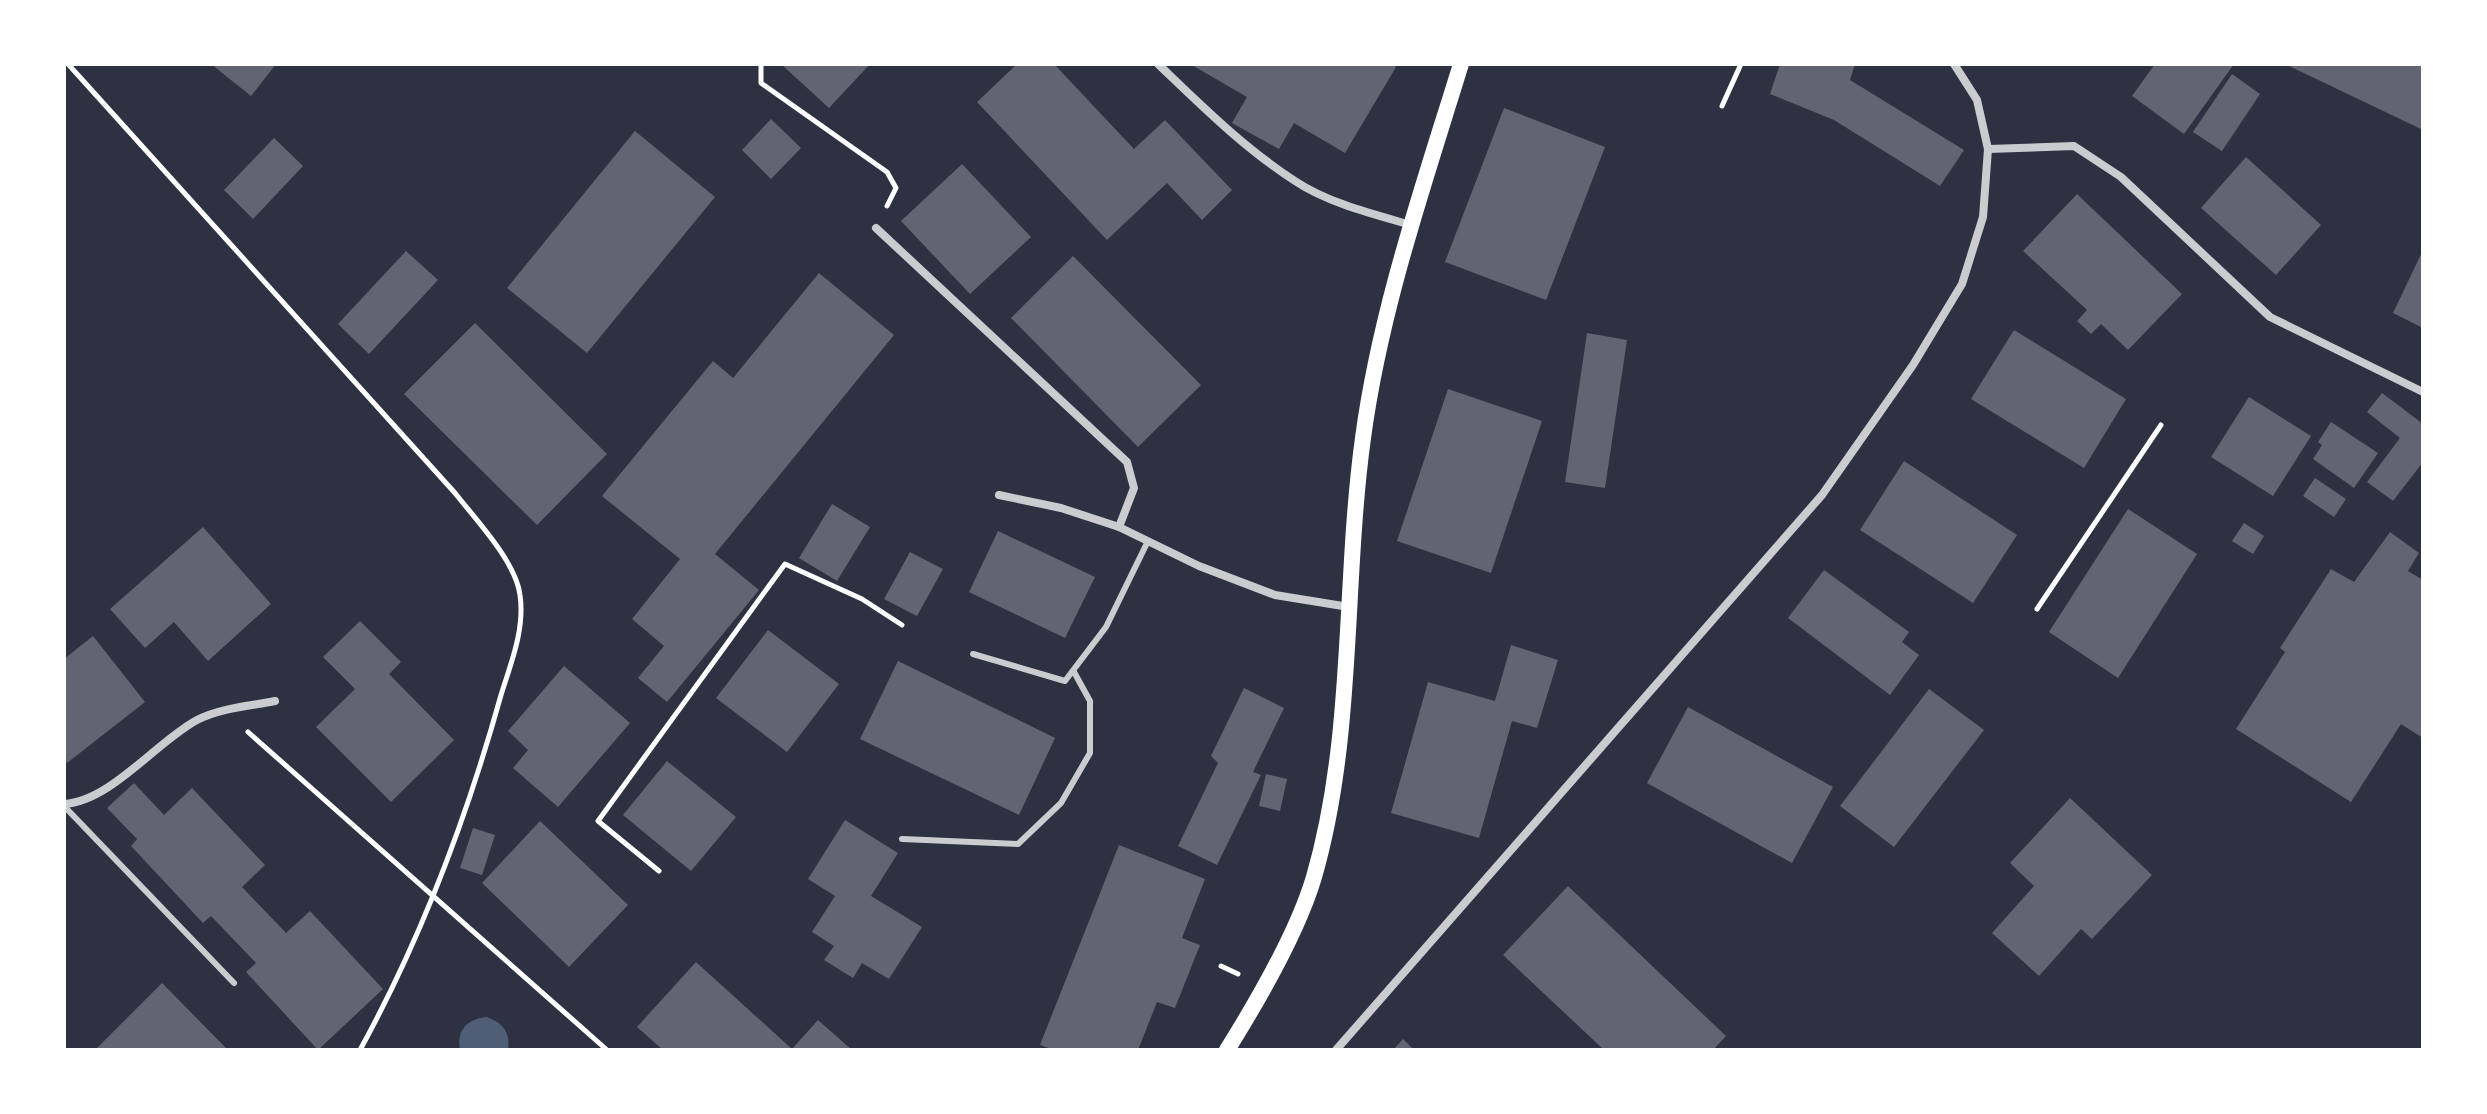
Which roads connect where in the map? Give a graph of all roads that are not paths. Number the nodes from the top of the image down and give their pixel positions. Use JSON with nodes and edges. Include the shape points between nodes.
{"nodes":[{"id":1,"x":1158,"y":64,"type":"edge"},
{"id":2,"x":1461,"y":64,"type":"edge"},
{"id":3,"x":1954,"y":64,"type":"edge"},
{"id":4,"x":1988,"y":149,"type":"junction"},
{"id":5,"x":1411,"y":225,"type":"junction"},
{"id":6,"x":876,"y":228,"type":"road end"},
{"id":7,"x":2423,"y":392,"type":"edge"},
{"id":8,"x":999,"y":495,"type":"dead end"},
{"id":9,"x":1119,"y":527,"type":"junction"},
{"id":10,"x":1148,"y":541,"type":"junction"},
{"id":11,"x":1349,"y":607,"type":"junction"},
{"id":12,"x":973,"y":654,"type":"dead end"},
{"id":13,"x":1074,"y":672,"type":"junction"},
{"id":14,"x":275,"y":701,"type":"dead end"},
{"id":15,"x":64,"y":805,"type":"edge"},
{"id":16,"x":902,"y":839,"type":"dead end"},
{"id":17,"x":234,"y":983,"type":"dead end"},
{"id":18,"x":1227,"y":1050,"type":"edge"},
{"id":19,"x":1336,"y":1050,"type":"edge"}],
"edges":[{"from":1,"to":5,"type":"street","via":[[1227,130],[1297,183]]},
{"from":2,"to":5,"type":"main road"},
{"from":3,"to":4,"type":"street","via":[[1977,100]]},
{"from":4,"to":7,"type":"street","via":[[2074,146],[2121,177],[2270,317]]},
{"from":4,"to":19,"type":"street","via":[[1983,217],[1962,284],[1822,495]]},
{"from":5,"to":11,"type":"main road","via":[[1363,436]]},
{"from":6,"to":9,"type":"street","via":[[1127,462],[1134,488]]},
{"from":8,"to":9,"type":"street"},
{"from":9,"to":10,"type":"street"},
{"from":10,"to":11,"type":"street","via":[[1275,595]]},
{"from":10,"to":13,"type":"lane","via":[[1106,627]]},
{"from":11,"to":18,"type":"main road","via":[[1338,760],[1313,879],[1265,987]]},
{"from":12,"to":13,"type":"lane","via":[[1044,678],[1065,681]]},
{"from":13,"to":16,"type":"lane","via":[[1090,701],[1090,753],[1061,803],[1018,844]]},
{"from":14,"to":15,"type":"street","via":[[198,720],[81,803]]},
{"from":15,"to":17,"type":"lane"}]}
